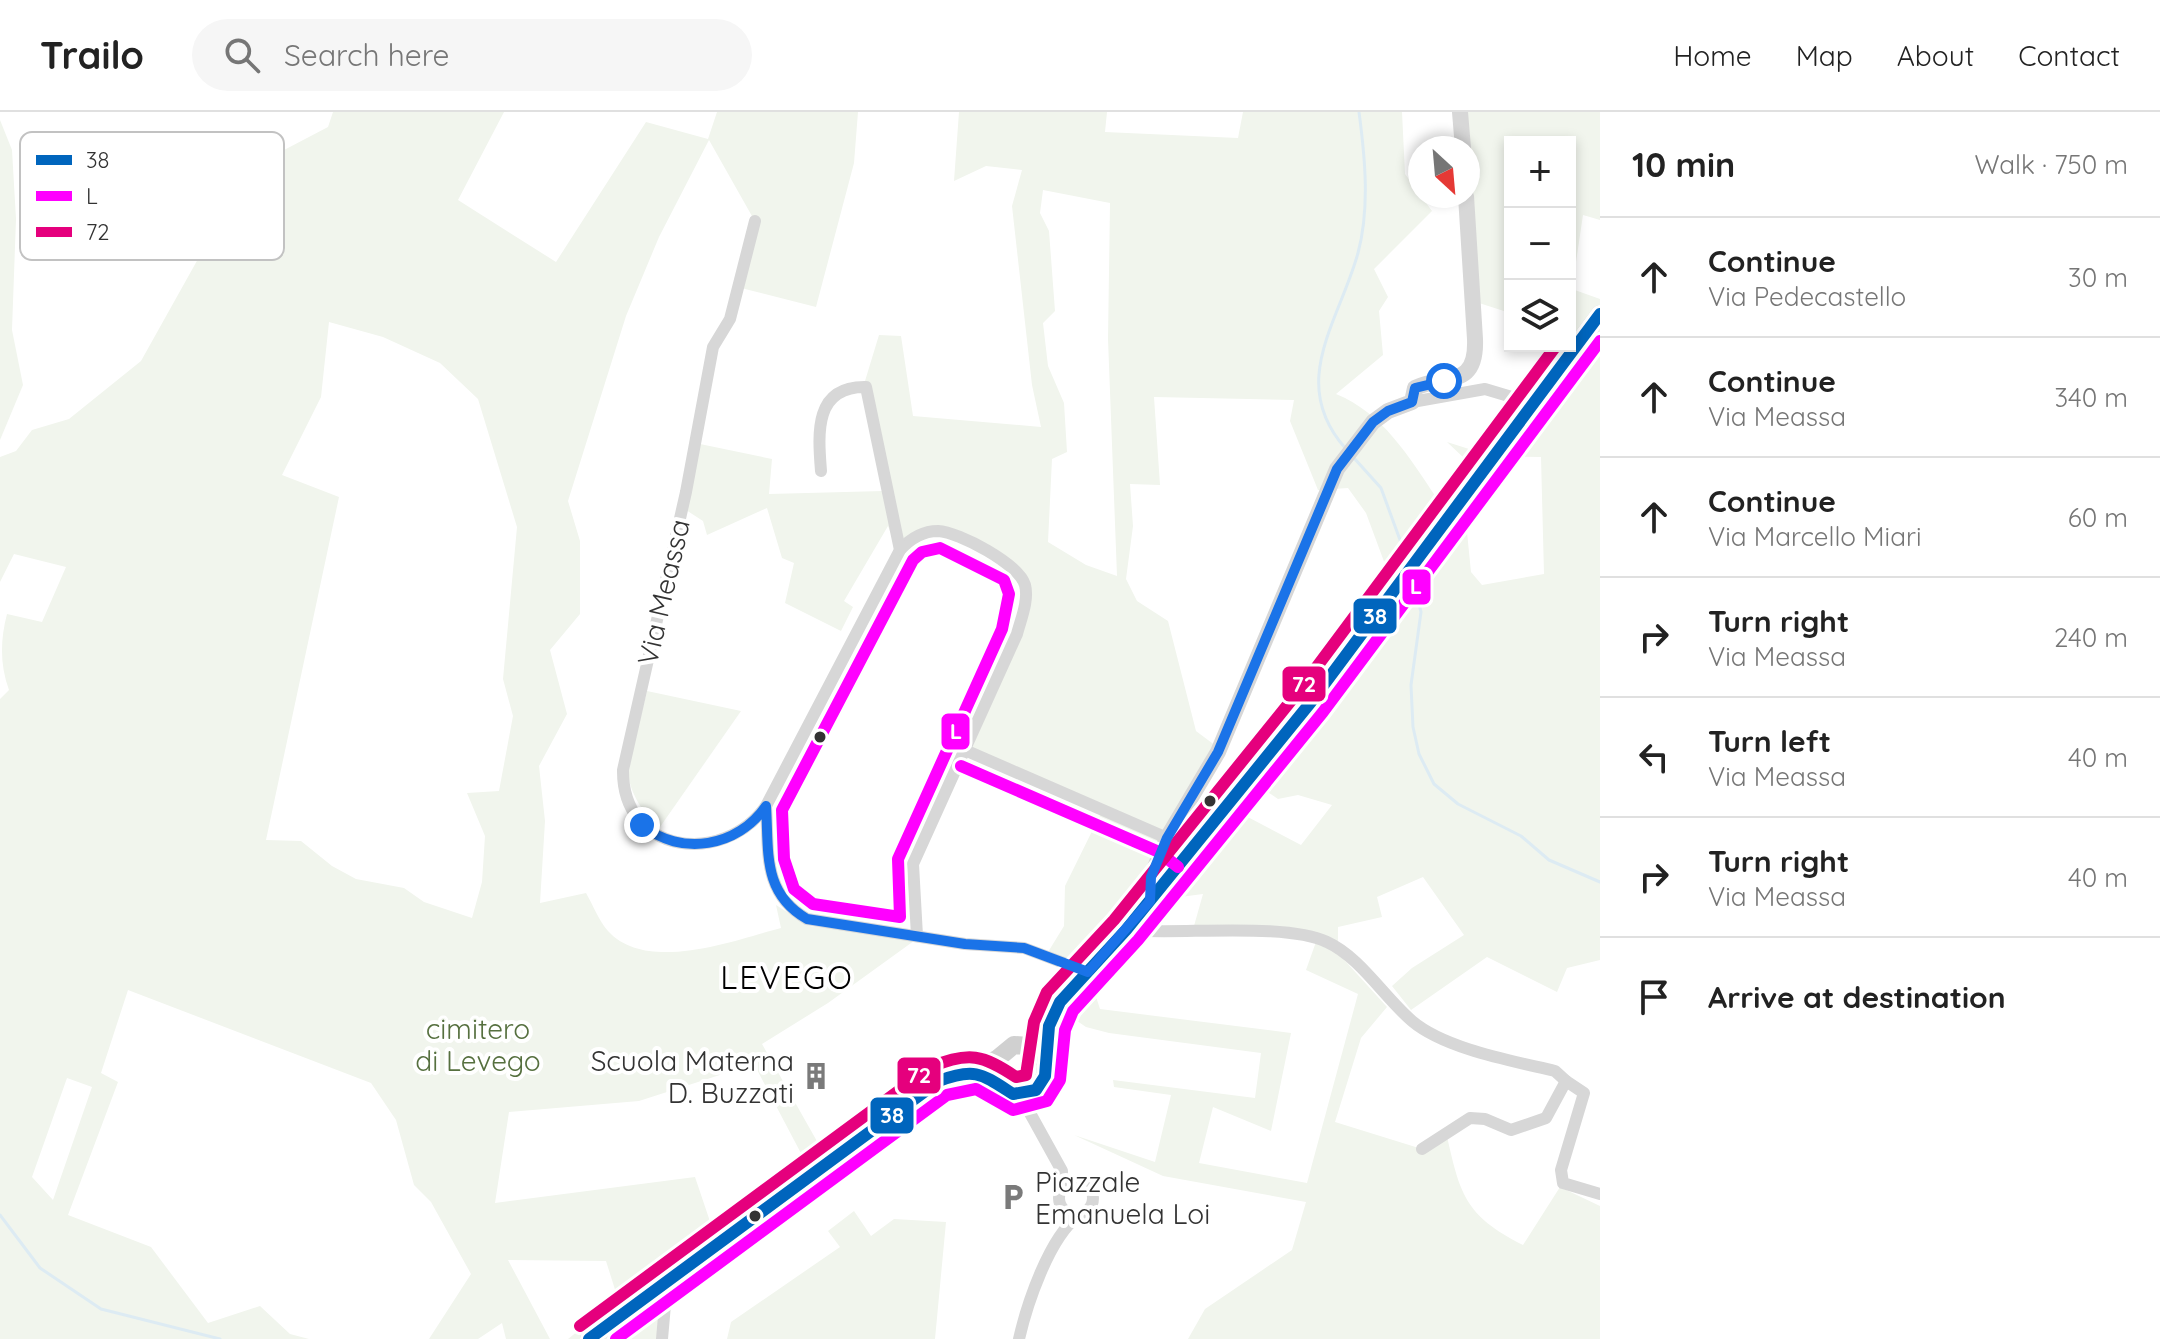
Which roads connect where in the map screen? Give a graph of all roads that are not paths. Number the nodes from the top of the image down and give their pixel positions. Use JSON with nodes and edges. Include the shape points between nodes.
{"nodes":[{"id":1,"x":1460,"y":112,"type":"edge"},
{"id":2,"x":1462,"y":136,"type":"edge"},
{"id":3,"x":1467,"y":208,"type":"edge"},
{"id":4,"x":755,"y":221,"type":"dead end"},
{"id":5,"x":1600,"y":314,"type":"edge"},
{"id":6,"x":1412,"y":402,"type":"junction"},
{"id":7,"x":1532,"y":403,"type":"junction"},
{"id":8,"x":821,"y":471,"type":"dead end"},
{"id":9,"x":900,"y":550,"type":"junction"},
{"id":10,"x":967,"y":751,"type":"junction"},
{"id":11,"x":766,"y":806,"type":"junction"},
{"id":12,"x":1167,"y":838,"type":"junction"},
{"id":13,"x":1188,"y":854,"type":"junction"},
{"id":14,"x":1150,"y":901,"type":"junction"},
{"id":15,"x":1126,"y":930,"type":"junction"},
{"id":16,"x":917,"y":936,"type":"junction"},
{"id":17,"x":1088,"y":972,"type":"junction"},
{"id":18,"x":1049,"y":1026,"type":"junction"},
{"id":19,"x":1029,"y":1046,"type":"junction"},
{"id":20,"x":997,"y":1059,"type":"junction"},
{"id":21,"x":1044,"y":1060,"type":"junction"},
{"id":22,"x":969,"y":1072,"type":"junction"},
{"id":23,"x":997,"y":1080,"type":"junction"},
{"id":24,"x":1566,"y":1081,"type":"junction"},
{"id":25,"x":1028,"y":1093,"type":"junction"},
{"id":26,"x":1422,"y":1149,"type":"dead end"},
{"id":27,"x":1062,"y":1171,"type":"junction"},
{"id":28,"x":1076,"y":1181,"type":"junction"},
{"id":29,"x":1062,"y":1188,"type":"junction"},
{"id":30,"x":1600,"y":1194,"type":"edge"},
{"id":31,"x":1078,"y":1216,"type":"junction"},
{"id":32,"x":667,"y":1282,"type":"junction"},
{"id":33,"x":589,"y":1339,"type":"edge"},
{"id":34,"x":662,"y":1339,"type":"edge"},
{"id":35,"x":1019,"y":1339,"type":"edge"}],
"edges":[{"from":1,"to":2,"type":"street"},
{"from":3,"to":6,"type":"street","via":[[1475,356],[1459,377],[1415,388]]},
{"from":4,"to":11,"type":"street","name":"Via Meassa","via":[[730,319],[713,347],[622,782],[642,825],[672,842],[696,844],[737,835]]},
{"from":5,"to":7,"type":"main road"},
{"from":6,"to":7,"type":"street","via":[[1485,389]]},
{"from":6,"to":12,"type":"street","via":[[1388,411],[1357,440],[1337,469],[1218,752]]},
{"from":7,"to":13,"type":"main road","via":[[1311,702]]},
{"from":8,"to":9,"type":"street","via":[[818,432],[825,409],[834,395],[866,387]]},
{"from":9,"to":10,"type":"street","via":[[925,533],[949,533],[1013,565],[1025,587],[1017,634]]},
{"from":9,"to":11,"type":"street","name":"Via Meassa"},
{"from":10,"to":12,"type":"street"},
{"from":10,"to":16,"type":"street","via":[[913,864]]},
{"from":11,"to":16,"type":"street","via":[[769,872],[789,908],[817,923]]},
{"from":12,"to":13,"type":"street"},
{"from":12,"to":14,"type":"street","via":[[1151,877]]},
{"from":13,"to":14,"type":"main road"},
{"from":14,"to":15,"type":"main road"},
{"from":15,"to":17,"type":"main road"},
{"from":15,"to":24,"type":"street","via":[[1298,934],[1326,941],[1414,1023],[1450,1041],[1555,1071]]},
{"from":16,"to":17,"type":"street","via":[[1024,948]]},
{"from":17,"to":18,"type":"main road","via":[[1060,1002]]},
{"from":18,"to":19,"type":"main road"},
{"from":18,"to":21,"type":"main road"},
{"from":19,"to":20,"type":"main road","via":[[1007,1048]]},
{"from":19,"to":21,"type":"main road"},
{"from":20,"to":22,"type":"main road"},
{"from":20,"to":23,"type":"main road"},
{"from":21,"to":25,"type":"main road","via":[[1045,1076]]},
{"from":22,"to":23,"type":"main road"},
{"from":22,"to":32,"type":"main road","via":[[939,1081]]},
{"from":23,"to":25,"type":"main road","via":[[1006,1091]]},
{"from":24,"to":26,"type":"street","via":[[1546,1118],[1511,1130],[1470,1118]]},
{"from":24,"to":30,"type":"street","via":[[1584,1093],[1561,1170],[1563,1183]]},
{"from":25,"to":27,"type":"street"},
{"from":27,"to":28,"type":"street"},
{"from":27,"to":29,"type":"street"},
{"from":28,"to":29,"type":"street"},
{"from":28,"to":31,"type":"street","via":[[1089,1186],[1094,1196],[1091,1207]]},
{"from":29,"to":31,"type":"street","via":[[1060,1205]]},
{"from":31,"to":35,"type":"street","via":[[1062,1232],[1025,1311]]},
{"from":32,"to":33,"type":"main road"},
{"from":32,"to":34,"type":"street"}]}
